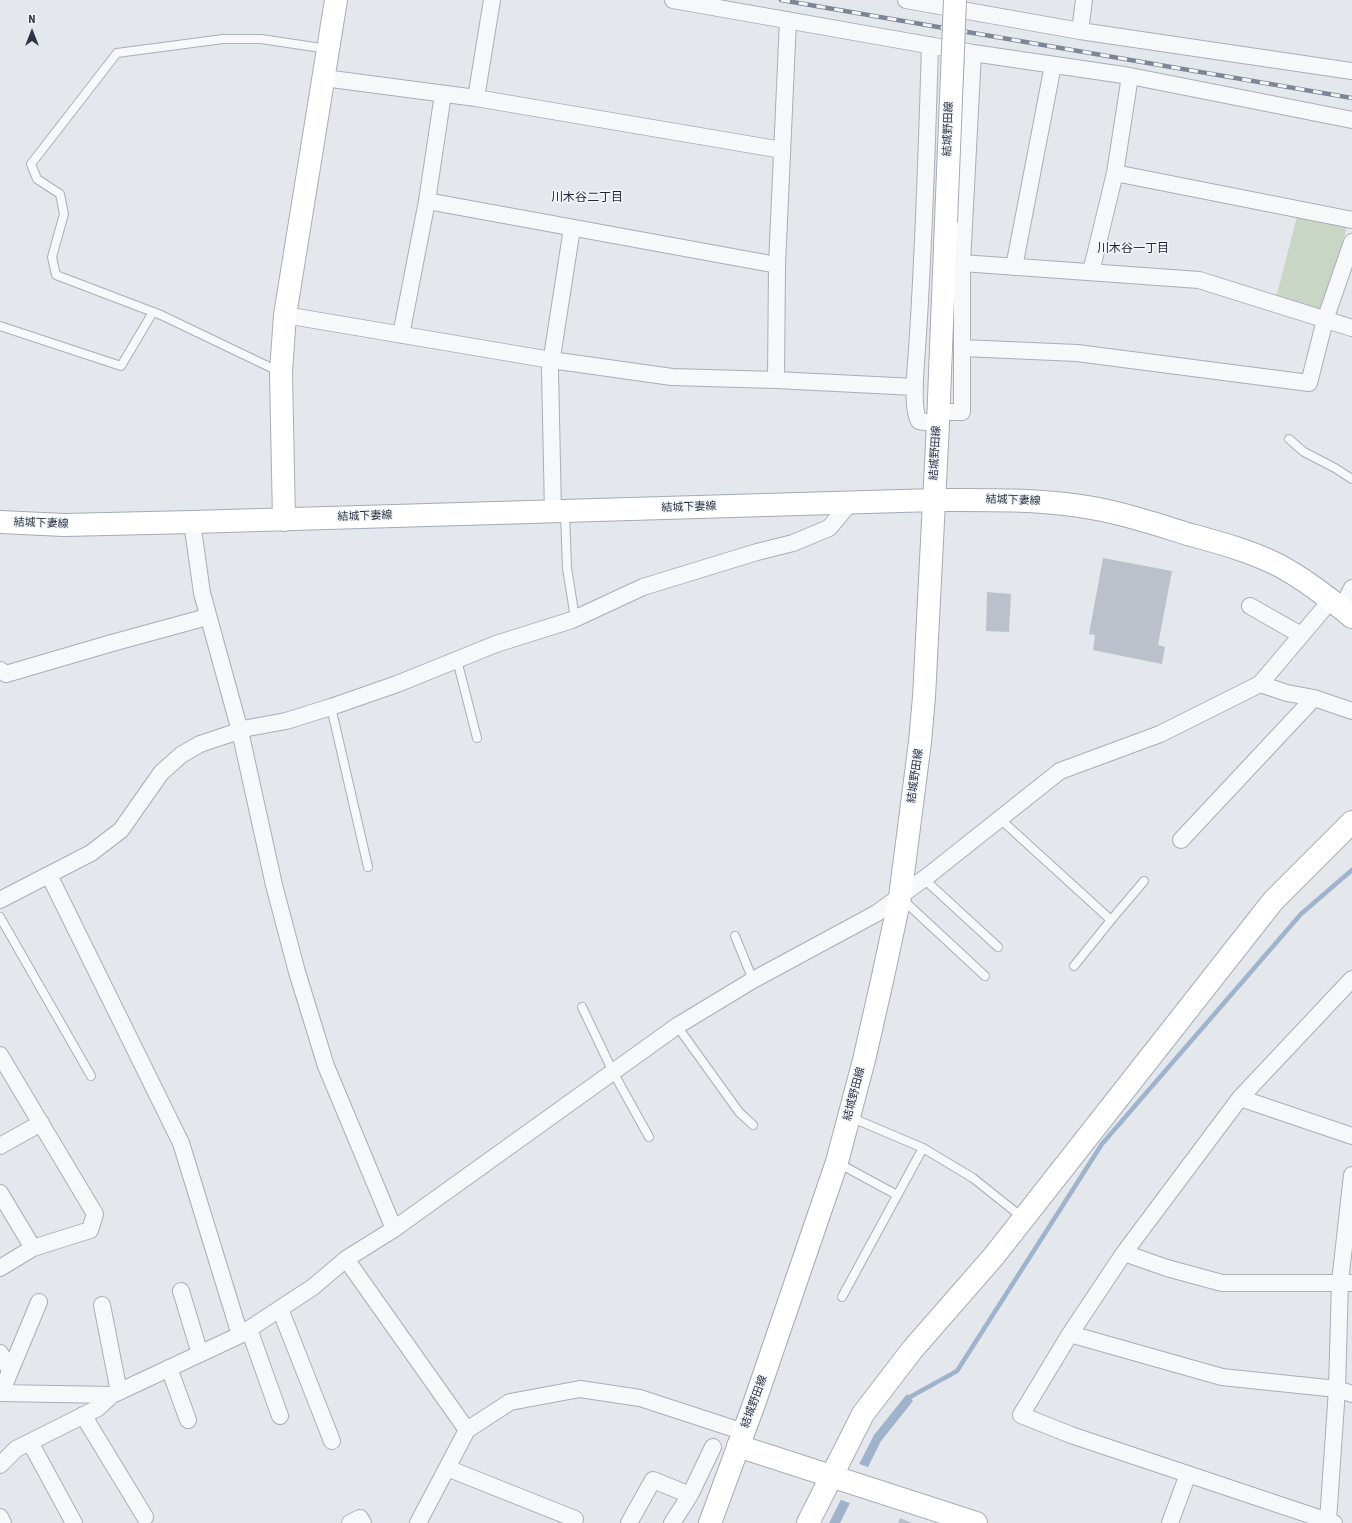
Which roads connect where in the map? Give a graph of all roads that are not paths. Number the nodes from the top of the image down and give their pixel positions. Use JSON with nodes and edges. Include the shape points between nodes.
{"nodes":[{"id":1,"x":336,"y":0,"type":"edge"},
{"id":2,"x":492,"y":0,"type":"edge"},
{"id":3,"x":673,"y":0,"type":"edge"},
{"id":4,"x":906,"y":0,"type":"edge"},
{"id":5,"x":955,"y":0,"type":"edge"},
{"id":6,"x":1084,"y":0,"type":"edge"},
{"id":7,"x":934,"y":2,"type":"edge"},
{"id":8,"x":974,"y":6,"type":"edge"},
{"id":9,"x":788,"y":20,"type":"junction"},
{"id":10,"x":1080,"y":31,"type":"junction"},
{"id":11,"x":930,"y":45,"type":"junction"},
{"id":12,"x":328,"y":49,"type":"junction"},
{"id":13,"x":973,"y":53,"type":"junction"},
{"id":14,"x":1053,"y":65,"type":"junction"},
{"id":15,"x":1352,"y":69,"type":"edge"},
{"id":16,"x":1130,"y":76,"type":"junction"},
{"id":17,"x":324,"y":78,"type":"junction"},
{"id":18,"x":443,"y":94,"type":"junction"},
{"id":19,"x":476,"y":98,"type":"junction"},
{"id":20,"x":1352,"y":120,"type":"edge"},
{"id":21,"x":782,"y":150,"type":"junction"},
{"id":22,"x":1115,"y":173,"type":"junction"},
{"id":23,"x":427,"y":202,"type":"junction"},
{"id":24,"x":1352,"y":220,"type":"edge"},
{"id":25,"x":572,"y":228,"type":"junction"},
{"id":26,"x":1352,"y":242,"type":"edge"},
{"id":27,"x":962,"y":263,"type":"junction"},
{"id":28,"x":777,"y":265,"type":"junction"},
{"id":29,"x":1014,"y":267,"type":"junction"},
{"id":30,"x":1091,"y":272,"type":"junction"},
{"id":31,"x":152,"y":312,"type":"junction"},
{"id":32,"x":285,"y":315,"type":"junction"},
{"id":33,"x":1325,"y":320,"type":"junction"},
{"id":34,"x":0,"y":326,"type":"edge"},
{"id":35,"x":1352,"y":328,"type":"edge"},
{"id":36,"x":401,"y":335,"type":"junction"},
{"id":37,"x":964,"y":348,"type":"junction"},
{"id":38,"x":551,"y":360,"type":"junction"},
{"id":39,"x":281,"y":372,"type":"junction"},
{"id":40,"x":776,"y":380,"type":"junction"},
{"id":41,"x":915,"y":387,"type":"junction"},
{"id":42,"x":938,"y":418,"type":"junction"},
{"id":43,"x":1289,"y":439,"type":"dead end"},
{"id":44,"x":1352,"y":479,"type":"edge"},
{"id":45,"x":934,"y":500,"type":"junction"},
{"id":46,"x":850,"y":503,"type":"junction"},
{"id":47,"x":559,"y":512,"type":"junction"},
{"id":48,"x":284,"y":520,"type":"junction"},
{"id":49,"x":0,"y":522,"type":"edge"},
{"id":50,"x":192,"y":522,"type":"junction"},
{"id":51,"x":1352,"y":588,"type":"edge"},
{"id":52,"x":1250,"y":606,"type":"dead end"},
{"id":53,"x":1342,"y":608,"type":"edge"},
{"id":54,"x":207,"y":617,"type":"junction"},
{"id":55,"x":575,"y":618,"type":"junction"},
{"id":56,"x":1301,"y":635,"type":"junction"},
{"id":57,"x":457,"y":660,"type":"junction"},
{"id":58,"x":0,"y":670,"type":"edge"},
{"id":59,"x":1260,"y":684,"type":"junction"},
{"id":60,"x":1314,"y":698,"type":"junction"},
{"id":61,"x":331,"y":707,"type":"junction"},
{"id":62,"x":1352,"y":711,"type":"edge"},
{"id":63,"x":240,"y":731,"type":"junction"},
{"id":64,"x":477,"y":738,"type":"dead end"},
{"id":65,"x":999,"y":818,"type":"junction"},
{"id":66,"x":1352,"y":822,"type":"edge"},
{"id":67,"x":1181,"y":840,"type":"dead end"},
{"id":68,"x":368,"y":867,"type":"dead end"},
{"id":69,"x":49,"y":875,"type":"junction"},
{"id":70,"x":924,"y":879,"type":"junction"},
{"id":71,"x":1144,"y":881,"type":"dead end"},
{"id":72,"x":3,"y":893,"type":"edge"},
{"id":73,"x":900,"y":897,"type":"junction"},
{"id":74,"x":0,"y":917,"type":"edge"},
{"id":75,"x":1111,"y":920,"type":"junction"},
{"id":76,"x":735,"y":936,"type":"dead end"},
{"id":77,"x":998,"y":947,"type":"dead end"},
{"id":78,"x":1074,"y":966,"type":"dead end"},
{"id":79,"x":985,"y":976,"type":"dead end"},
{"id":80,"x":1352,"y":979,"type":"edge"},
{"id":81,"x":753,"y":980,"type":"junction"},
{"id":82,"x":582,"y":1007,"type":"dead end"},
{"id":83,"x":677,"y":1026,"type":"junction"},
{"id":84,"x":0,"y":1055,"type":"edge"},
{"id":85,"x":613,"y":1072,"type":"junction"},
{"id":86,"x":91,"y":1076,"type":"dead end"},
{"id":87,"x":1240,"y":1098,"type":"junction"},
{"id":88,"x":849,"y":1117,"type":"junction"},
{"id":89,"x":41,"y":1123,"type":"junction"},
{"id":90,"x":753,"y":1125,"type":"dead end"},
{"id":91,"x":1352,"y":1136,"type":"edge"},
{"id":92,"x":649,"y":1138,"type":"dead end"},
{"id":93,"x":0,"y":1146,"type":"edge"},
{"id":94,"x":923,"y":1148,"type":"junction"},
{"id":95,"x":837,"y":1162,"type":"junction"},
{"id":96,"x":1352,"y":1175,"type":"edge"},
{"id":97,"x":0,"y":1194,"type":"edge"},
{"id":98,"x":897,"y":1195,"type":"junction"},
{"id":99,"x":1023,"y":1218,"type":"junction"},
{"id":100,"x":394,"y":1229,"type":"junction"},
{"id":101,"x":33,"y":1248,"type":"junction"},
{"id":102,"x":1124,"y":1253,"type":"junction"},
{"id":103,"x":346,"y":1259,"type":"junction"},
{"id":104,"x":0,"y":1268,"type":"edge"},
{"id":105,"x":1346,"y":1283,"type":"edge"},
{"id":106,"x":181,"y":1291,"type":"dead end"},
{"id":107,"x":842,"y":1297,"type":"dead end"},
{"id":108,"x":39,"y":1302,"type":"dead end"},
{"id":109,"x":102,"y":1305,"type":"dead end"},
{"id":110,"x":280,"y":1309,"type":"junction"},
{"id":111,"x":244,"y":1332,"type":"junction"},
{"id":112,"x":1070,"y":1334,"type":"junction"},
{"id":113,"x":0,"y":1353,"type":"edge"},
{"id":114,"x":200,"y":1354,"type":"junction"},
{"id":115,"x":169,"y":1368,"type":"junction"},
{"id":116,"x":10,"y":1370,"type":"junction"},
{"id":117,"x":1345,"y":1391,"type":"edge"},
{"id":118,"x":0,"y":1393,"type":"edge"},
{"id":119,"x":115,"y":1393,"type":"junction"},
{"id":120,"x":83,"y":1415,"type":"junction"},
{"id":121,"x":280,"y":1416,"type":"dead end"},
{"id":122,"x":188,"y":1420,"type":"dead end"},
{"id":123,"x":467,"y":1430,"type":"junction"},
{"id":124,"x":741,"y":1439,"type":"junction"},
{"id":125,"x":332,"y":1441,"type":"dead end"},
{"id":126,"x":30,"y":1442,"type":"junction"},
{"id":127,"x":713,"y":1447,"type":"dead end"},
{"id":128,"x":0,"y":1466,"type":"edge"},
{"id":129,"x":447,"y":1468,"type":"junction"},
{"id":130,"x":1188,"y":1474,"type":"junction"},
{"id":131,"x":850,"y":1482,"type":"junction"},
{"id":132,"x":690,"y":1495,"type":"junction"},
{"id":133,"x":0,"y":1517,"type":"edge"},
{"id":134,"x":145,"y":1517,"type":"dead end"},
{"id":135,"x":575,"y":1519,"type":"dead end"},
{"id":136,"x":1331,"y":1522,"type":"edge"},
{"id":137,"x":3,"y":1523,"type":"edge"},
{"id":138,"x":74,"y":1523,"type":"edge"},
{"id":139,"x":350,"y":1523,"type":"edge"},
{"id":140,"x":363,"y":1523,"type":"edge"},
{"id":141,"x":418,"y":1523,"type":"edge"},
{"id":142,"x":629,"y":1523,"type":"edge"},
{"id":143,"x":672,"y":1523,"type":"edge"},
{"id":144,"x":710,"y":1523,"type":"edge"},
{"id":145,"x":808,"y":1523,"type":"edge"},
{"id":146,"x":976,"y":1523,"type":"edge"},
{"id":147,"x":1170,"y":1523,"type":"edge"}],
"edges":[{"from":1,"to":12,"type":"main road"},
{"from":2,"to":19,"type":"street"},
{"from":3,"to":9,"type":"street"},
{"from":4,"to":7,"type":"street"},
{"from":5,"to":42,"type":"main road","name":"結城野田線","bridge":true},
{"from":6,"to":10,"type":"street"},
{"from":7,"to":8,"type":"street"},
{"from":8,"to":10,"type":"street"},
{"from":9,"to":11,"type":"street"},
{"from":9,"to":21,"type":"street"},
{"from":10,"to":15,"type":"street"},
{"from":11,"to":13,"type":"street"},
{"from":11,"to":41,"type":"street","via":[[923,264]]},
{"from":12,"to":17,"type":"main road"},
{"from":12,"to":31,"type":"lane","via":[[261,39],[223,39],[116,53],[31,164],[37,179],[60,194],[64,214],[52,257],[56,275]]},
{"from":13,"to":14,"type":"street"},
{"from":13,"to":27,"type":"street"},
{"from":14,"to":16,"type":"street"},
{"from":14,"to":29,"type":"street"},
{"from":16,"to":20,"type":"street"},
{"from":16,"to":22,"type":"street"},
{"from":17,"to":18,"type":"street"},
{"from":17,"to":32,"type":"main road"},
{"from":18,"to":19,"type":"street"},
{"from":18,"to":23,"type":"street"},
{"from":19,"to":21,"type":"street"},
{"from":21,"to":28,"type":"street"},
{"from":22,"to":24,"type":"street"},
{"from":22,"to":30,"type":"street"},
{"from":23,"to":25,"type":"street"},
{"from":23,"to":36,"type":"street"},
{"from":25,"to":28,"type":"street"},
{"from":25,"to":38,"type":"street"},
{"from":26,"to":33,"type":"street"},
{"from":27,"to":29,"type":"street"},
{"from":27,"to":37,"type":"street"},
{"from":28,"to":40,"type":"street"},
{"from":29,"to":30,"type":"street"},
{"from":30,"to":33,"type":"street","via":[[1199,280]]},
{"from":31,"to":34,"type":"lane","via":[[121,366]]},
{"from":31,"to":39,"type":"lane"},
{"from":32,"to":36,"type":"street"},
{"from":32,"to":39,"type":"main road"},
{"from":33,"to":35,"type":"street"},
{"from":33,"to":37,"type":"street","via":[[1309,383],[1077,353]]},
{"from":36,"to":38,"type":"street"},
{"from":37,"to":42,"type":"street","via":[[962,412]]},
{"from":38,"to":40,"type":"street","via":[[672,377]]},
{"from":38,"to":47,"type":"street"},
{"from":39,"to":48,"type":"main road"},
{"from":40,"to":41,"type":"street"},
{"from":41,"to":42,"type":"street","via":[[916,416],[919,421]]},
{"from":42,"to":45,"type":"main road","name":"結城野田線"},
{"from":43,"to":44,"type":"lane","via":[[1304,452]]},
{"from":45,"to":46,"type":"main road","name":"結城下妻線"},
{"from":45,"to":53,"type":"main road","name":"結城下妻線","via":[[1042,501],[1123,515],[1261,558],[1296,575]]},
{"from":45,"to":73,"type":"main road","name":"結城野田線","via":[[924,696]]},
{"from":46,"to":47,"type":"main road","name":"結城下妻線"},
{"from":46,"to":55,"type":"street","via":[[829,528],[793,543],[643,587]]},
{"from":47,"to":48,"type":"main road","name":"結城下妻線"},
{"from":47,"to":55,"type":"lane"},
{"from":48,"to":50,"type":"main road","name":"結城下妻線"},
{"from":49,"to":50,"type":"main road","name":"結城下妻線","via":[[64,525]]},
{"from":50,"to":54,"type":"street"},
{"from":51,"to":53,"type":"street"},
{"from":52,"to":56,"type":"street"},
{"from":53,"to":56,"type":"street"},
{"from":54,"to":58,"type":"street","via":[[6,674]]},
{"from":54,"to":63,"type":"street"},
{"from":55,"to":57,"type":"street"},
{"from":56,"to":59,"type":"street"},
{"from":57,"to":61,"type":"street"},
{"from":57,"to":64,"type":"lane"},
{"from":59,"to":60,"type":"street"},
{"from":59,"to":65,"type":"street","via":[[1160,734],[1060,770]]},
{"from":60,"to":62,"type":"street"},
{"from":60,"to":67,"type":"street"},
{"from":61,"to":63,"type":"street","via":[[286,721]]},
{"from":61,"to":68,"type":"lane"},
{"from":63,"to":69,"type":"street","via":[[200,744],[181,755],[161,773],[121,830],[91,853]]},
{"from":63,"to":100,"type":"street","via":[[274,886],[326,1066]]},
{"from":65,"to":70,"type":"street"},
{"from":65,"to":75,"type":"lane"},
{"from":66,"to":99,"type":"main road","via":[[1273,901]]},
{"from":69,"to":72,"type":"street"},
{"from":69,"to":111,"type":"street","via":[[181,1143]]},
{"from":70,"to":73,"type":"street"},
{"from":70,"to":77,"type":"lane"},
{"from":71,"to":75,"type":"lane"},
{"from":73,"to":79,"type":"lane"},
{"from":73,"to":81,"type":"street","via":[[877,913]]},
{"from":73,"to":88,"type":"main road","name":"結城野田線"},
{"from":74,"to":86,"type":"lane"},
{"from":75,"to":78,"type":"lane"},
{"from":76,"to":81,"type":"lane"},
{"from":80,"to":87,"type":"street"},
{"from":81,"to":83,"type":"street"},
{"from":82,"to":85,"type":"lane"},
{"from":83,"to":85,"type":"street"},
{"from":83,"to":90,"type":"lane","via":[[739,1112]]},
{"from":84,"to":89,"type":"street"},
{"from":85,"to":92,"type":"lane"},
{"from":85,"to":100,"type":"street"},
{"from":87,"to":91,"type":"street"},
{"from":87,"to":102,"type":"street"},
{"from":88,"to":94,"type":"lane"},
{"from":88,"to":95,"type":"main road","name":"結城野田線"},
{"from":89,"to":93,"type":"street"},
{"from":89,"to":101,"type":"street","via":[[95,1214],[90,1230]]},
{"from":94,"to":98,"type":"lane"},
{"from":94,"to":99,"type":"lane","via":[[973,1178]]},
{"from":95,"to":98,"type":"lane"},
{"from":95,"to":124,"type":"main road","name":"結城野田線"},
{"from":96,"to":105,"type":"street"},
{"from":97,"to":101,"type":"street"},
{"from":98,"to":107,"type":"lane"},
{"from":99,"to":131,"type":"main road","via":[[994,1256],[912,1350],[863,1414]]},
{"from":100,"to":103,"type":"street"},
{"from":101,"to":104,"type":"street"},
{"from":102,"to":105,"type":"street","via":[[1222,1283]]},
{"from":102,"to":112,"type":"street"},
{"from":103,"to":110,"type":"street","via":[[314,1287]]},
{"from":103,"to":123,"type":"street"},
{"from":105,"to":117,"type":"street"},
{"from":106,"to":114,"type":"street"},
{"from":108,"to":116,"type":"street"},
{"from":109,"to":119,"type":"street"},
{"from":110,"to":111,"type":"street"},
{"from":110,"to":125,"type":"street"},
{"from":111,"to":114,"type":"street"},
{"from":111,"to":121,"type":"street"},
{"from":112,"to":117,"type":"street","via":[[1222,1376]]},
{"from":112,"to":130,"type":"street","via":[[1021,1414],[1071,1435]]},
{"from":113,"to":116,"type":"street"},
{"from":114,"to":115,"type":"street"},
{"from":115,"to":119,"type":"street"},
{"from":115,"to":122,"type":"street"},
{"from":116,"to":118,"type":"street"},
{"from":117,"to":136,"type":"street"},
{"from":118,"to":119,"type":"street"},
{"from":119,"to":120,"type":"street","via":[[98,1408]]},
{"from":120,"to":126,"type":"street"},
{"from":120,"to":134,"type":"street"},
{"from":123,"to":124,"type":"street","via":[[510,1402],[580,1389],[640,1398]]},
{"from":123,"to":129,"type":"street"},
{"from":124,"to":131,"type":"main road"},
{"from":124,"to":144,"type":"main road","name":"結城野田線"},
{"from":126,"to":128,"type":"street","via":[[16,1449]]},
{"from":126,"to":138,"type":"street"},
{"from":127,"to":132,"type":"street"},
{"from":129,"to":135,"type":"street"},
{"from":129,"to":141,"type":"street"},
{"from":130,"to":136,"type":"street"},
{"from":130,"to":147,"type":"street"},
{"from":131,"to":145,"type":"main road"},
{"from":131,"to":146,"type":"main road"},
{"from":132,"to":142,"type":"street","via":[[652,1480]]},
{"from":132,"to":143,"type":"street"},
{"from":133,"to":137,"type":"street"},
{"from":139,"to":140,"type":"street","via":[[360,1518]]}]}
